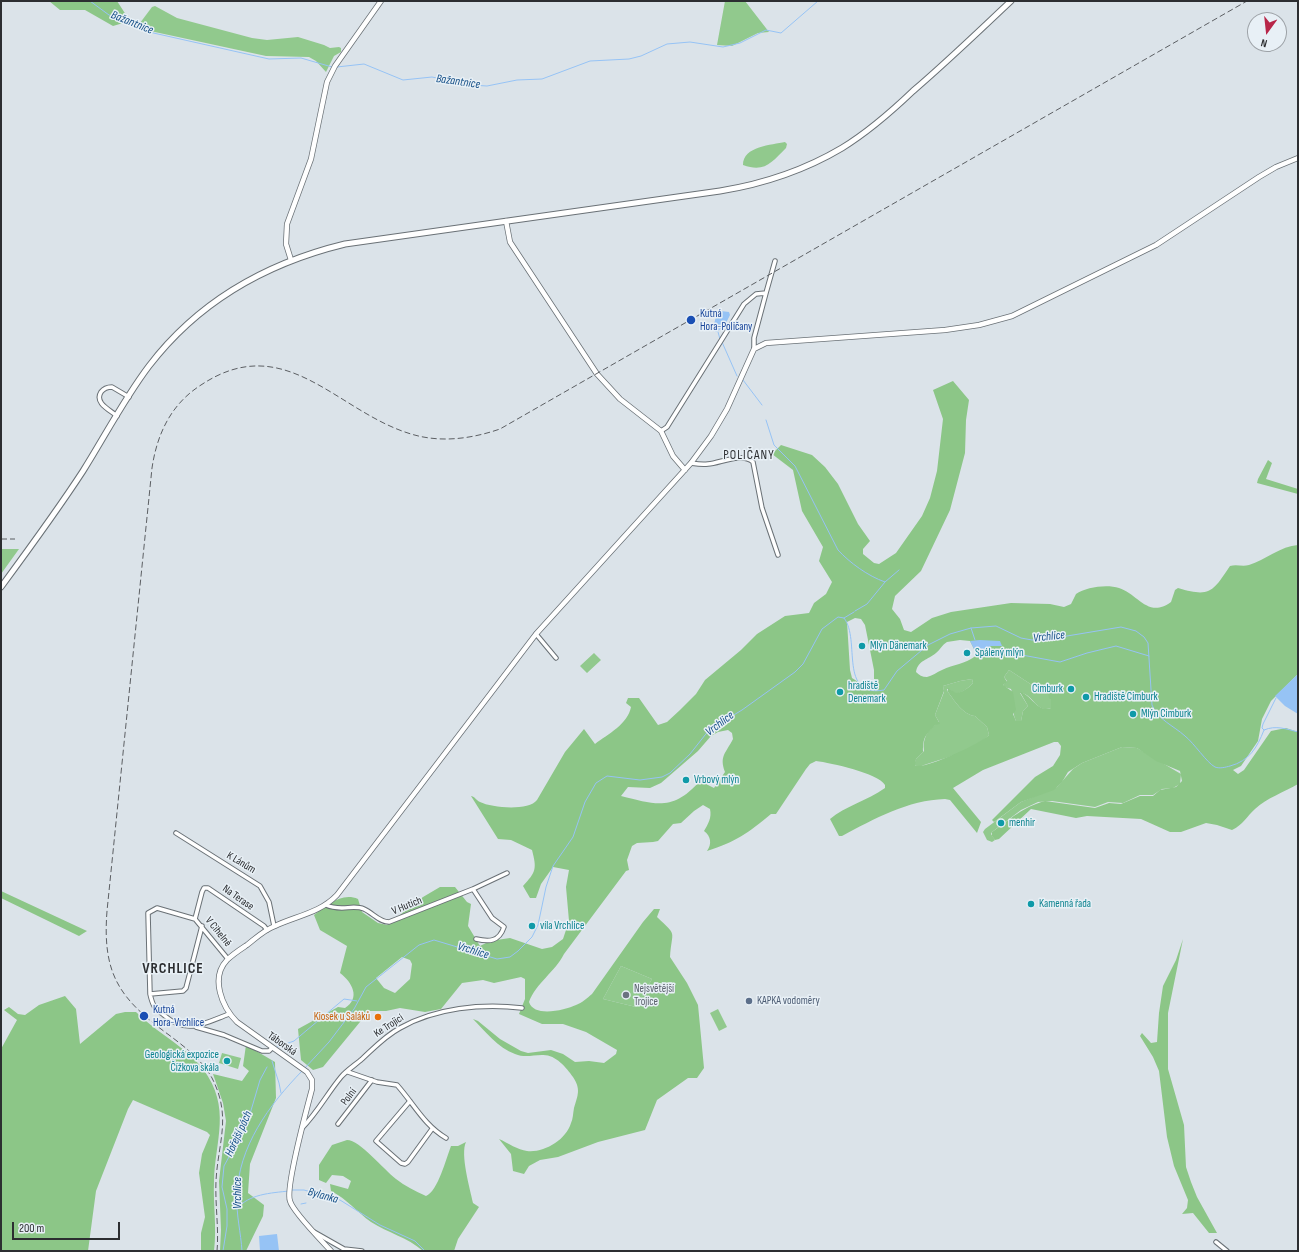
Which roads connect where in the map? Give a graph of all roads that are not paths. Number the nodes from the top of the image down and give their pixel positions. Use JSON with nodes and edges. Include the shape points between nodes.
{"nodes":[{"id":1,"x":381,"y":1,"type":"edge"},
{"id":2,"x":1011,"y":1,"type":"edge"},
{"id":3,"x":1298,"y":158,"type":"edge"},
{"id":4,"x":506,"y":221,"type":"junction"},
{"id":5,"x":290,"y":260,"type":"junction"},
{"id":6,"x":775,"y":261,"type":"dead end"},
{"id":7,"x":766,"y":293,"type":"junction"},
{"id":8,"x":754,"y":349,"type":"junction"},
{"id":9,"x":129,"y":397,"type":"junction"},
{"id":10,"x":117,"y":416,"type":"junction"},
{"id":11,"x":661,"y":431,"type":"junction"},
{"id":12,"x":691,"y":463,"type":"junction"},
{"id":13,"x":685,"y":470,"type":"junction"},
{"id":14,"x":778,"y":555,"type":"dead end"},
{"id":15,"x":1,"y":587,"type":"edge"},
{"id":16,"x":536,"y":634,"type":"junction"},
{"id":17,"x":556,"y":658,"type":"dead end"},
{"id":18,"x":176,"y":833,"type":"dead end"},
{"id":19,"x":507,"y":872,"type":"dead end"},
{"id":20,"x":473,"y":889,"type":"junction"},
{"id":21,"x":326,"y":905,"type":"junction"},
{"id":22,"x":195,"y":919,"type":"junction"},
{"id":23,"x":202,"y":926,"type":"junction"},
{"id":24,"x":274,"y":926,"type":"junction"},
{"id":25,"x":267,"y":930,"type":"junction"},
{"id":26,"x":476,"y":939,"type":"dead end"},
{"id":27,"x":228,"y":959,"type":"junction"},
{"id":28,"x":150,"y":994,"type":"junction"},
{"id":29,"x":522,"y":1008,"type":"dead end"},
{"id":30,"x":229,"y":1014,"type":"junction"},
{"id":31,"x":196,"y":1027,"type":"junction"},
{"id":32,"x":272,"y":1048,"type":"junction"},
{"id":33,"x":348,"y":1072,"type":"junction"},
{"id":34,"x":372,"y":1080,"type":"junction"},
{"id":35,"x":410,"y":1101,"type":"junction"},
{"id":36,"x":338,"y":1124,"type":"dead end"},
{"id":37,"x":302,"y":1128,"type":"junction"},
{"id":38,"x":432,"y":1129,"type":"junction"},
{"id":39,"x":446,"y":1138,"type":"dead end"},
{"id":40,"x":314,"y":1232,"type":"junction"},
{"id":41,"x":1216,"y":1242,"type":"dead end"},
{"id":42,"x":344,"y":1250,"type":"edge"},
{"id":43,"x":331,"y":1251,"type":"edge"},
{"id":44,"x":362,"y":1251,"type":"edge"},
{"id":45,"x":1227,"y":1251,"type":"edge"}],
"edges":[{"from":1,"to":5,"type":"street","via":[[335,66],[327,82],[311,160],[287,224],[286,244]]},
{"from":2,"to":4,"type":"main road","via":[[882,119],[842,148],[804,167],[771,179],[727,190]]},
{"from":3,"to":8,"type":"street","via":[[1259,177],[1156,245],[1012,316],[979,325],[945,330],[766,343]]},
{"from":4,"to":5,"type":"main road","via":[[345,244]]},
{"from":4,"to":11,"type":"street","via":[[510,242],[597,374],[620,399]]},
{"from":5,"to":9,"type":"main road","via":[[251,279],[201,312],[161,352]]},
{"from":6,"to":7,"type":"street"},
{"from":7,"to":8,"type":"street","via":[[754,338]]},
{"from":7,"to":11,"type":"street","via":[[756,294],[744,304],[669,423]]},
{"from":8,"to":12,"type":"street","via":[[727,409]]},
{"from":9,"to":10,"type":"main road"},
{"from":9,"to":10,"type":"street","via":[[112,387],[104,389],[101,393],[99,399],[102,404]]},
{"from":10,"to":15,"type":"main road","via":[[50,520]]},
{"from":11,"to":13,"type":"street","via":[[672,456]]},
{"from":12,"to":13,"type":"street"},
{"from":12,"to":14,"type":"street","via":[[709,464],[738,458],[752,462]]},
{"from":13,"to":16,"type":"street"},
{"from":16,"to":17,"type":"street"},
{"from":16,"to":21,"type":"street","via":[[337,895]]},
{"from":18,"to":24,"type":"street","name":"K Lánům","via":[[260,886],[269,902]]},
{"from":19,"to":20,"type":"street","name":"V Hutích"},
{"from":20,"to":21,"type":"street","name":"V Hutích","via":[[389,922],[383,922],[364,909],[336,909]]},
{"from":20,"to":26,"type":"street","via":[[492,918],[504,927],[495,940]]},
{"from":21,"to":24,"type":"street","name":"Táborská"},
{"from":22,"to":23,"type":"street","name":"V Cihelně"},
{"from":22,"to":25,"type":"street","name":"Na Terase","via":[[202,892],[204,888],[208,888]]},
{"from":22,"to":28,"type":"street","name":"V Cihelně","via":[[157,908],[148,913]]},
{"from":23,"to":27,"type":"street","name":"V Cihelně"},
{"from":23,"to":28,"type":"street","via":[[186,988],[182,991]]},
{"from":24,"to":25,"type":"street","name":"Táborská"},
{"from":25,"to":27,"type":"street","name":"Táborská"},
{"from":27,"to":30,"type":"street","name":"Táborská","via":[[222,967],[218,982]]},
{"from":28,"to":31,"type":"street","via":[[153,1007],[173,1023]]},
{"from":29,"to":33,"type":"street","name":"Ke Trojici","via":[[491,1006],[447,1012],[416,1020],[386,1038]]},
{"from":30,"to":31,"type":"street"},
{"from":30,"to":32,"type":"street","name":"Táborská"},
{"from":31,"to":32,"type":"street","via":[[224,1035],[262,1051],[269,1051]]},
{"from":32,"to":37,"type":"street","name":"Táborská","via":[[312,1078],[313,1084]]},
{"from":33,"to":34,"type":"street"},
{"from":33,"to":37,"type":"street","name":"Ke Trojici","via":[[342,1076],[312,1119]]},
{"from":34,"to":35,"type":"street","via":[[396,1084]]},
{"from":34,"to":36,"type":"street","name":"Polní"},
{"from":35,"to":38,"type":"street"},
{"from":35,"to":38,"type":"street","via":[[376,1141],[405,1164]]},
{"from":37,"to":40,"type":"street","name":"Táborská","via":[[290,1191],[291,1205]]},
{"from":38,"to":39,"type":"street"},
{"from":40,"to":42,"type":"street","name":"Táborská"},
{"from":40,"to":43,"type":"street","name":"Táborská"},
{"from":41,"to":45,"type":"street"},
{"from":42,"to":44,"type":"street"}]}
